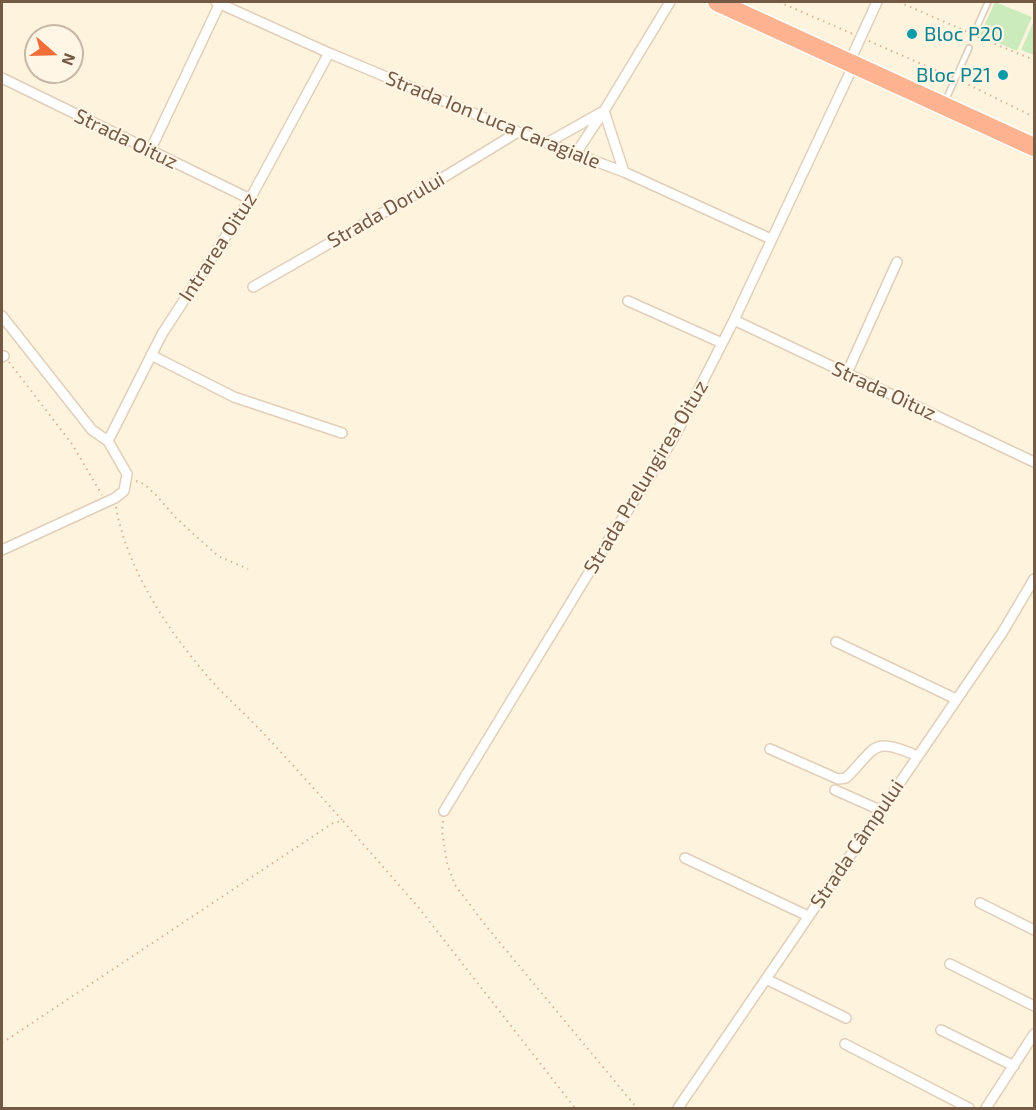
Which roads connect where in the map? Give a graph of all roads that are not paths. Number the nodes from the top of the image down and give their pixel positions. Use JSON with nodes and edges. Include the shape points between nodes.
{"nodes":[{"id":1,"x":218,"y":2,"type":"edge"},
{"id":2,"x":670,"y":2,"type":"edge"},
{"id":3,"x":717,"y":2,"type":"edge"},
{"id":4,"x":742,"y":2,"type":"edge"},
{"id":5,"x":877,"y":2,"type":"edge"},
{"id":6,"x":988,"y":2,"type":"edge"},
{"id":7,"x":976,"y":29,"type":"dead end"},
{"id":8,"x":969,"y":48,"type":"dead end"},
{"id":9,"x":856,"y":51,"type":"junction"},
{"id":10,"x":329,"y":53,"type":"junction"},
{"id":11,"x":2,"y":78,"type":"edge"},
{"id":12,"x":952,"y":87,"type":"junction"},
{"id":13,"x":604,"y":111,"type":"junction"},
{"id":14,"x":518,"y":132,"type":"junction"},
{"id":15,"x":1035,"y":135,"type":"edge"},
{"id":16,"x":547,"y":143,"type":"junction"},
{"id":17,"x":1035,"y":147,"type":"edge"},
{"id":18,"x":150,"y":150,"type":"junction"},
{"id":19,"x":576,"y":153,"type":"junction"},
{"id":20,"x":624,"y":172,"type":"junction"},
{"id":21,"x":250,"y":199,"type":"junction"},
{"id":22,"x":771,"y":239,"type":"junction"},
{"id":23,"x":897,"y":262,"type":"dead end"},
{"id":24,"x":253,"y":287,"type":"dead end"},
{"id":25,"x":628,"y":301,"type":"dead end"},
{"id":26,"x":2,"y":316,"type":"edge"},
{"id":27,"x":734,"y":320,"type":"junction"},
{"id":28,"x":722,"y":343,"type":"junction"},
{"id":29,"x":151,"y":355,"type":"junction"},
{"id":30,"x":847,"y":373,"type":"junction"},
{"id":31,"x":342,"y":433,"type":"dead end"},
{"id":32,"x":108,"y":441,"type":"junction"},
{"id":33,"x":1035,"y":462,"type":"edge"},
{"id":34,"x":2,"y":550,"type":"edge"},
{"id":35,"x":1035,"y":579,"type":"edge"},
{"id":36,"x":836,"y":642,"type":"dead end"},
{"id":37,"x":956,"y":699,"type":"junction"},
{"id":38,"x":770,"y":749,"type":"dead end"},
{"id":39,"x":916,"y":756,"type":"junction"},
{"id":40,"x":835,"y":790,"type":"dead end"},
{"id":41,"x":880,"y":810,"type":"junction"},
{"id":42,"x":444,"y":811,"type":"road end"},
{"id":43,"x":685,"y":858,"type":"dead end"},
{"id":44,"x":980,"y":903,"type":"dead end"},
{"id":45,"x":808,"y":916,"type":"junction"},
{"id":46,"x":1035,"y":930,"type":"edge"},
{"id":47,"x":950,"y":964,"type":"dead end"},
{"id":48,"x":766,"y":979,"type":"junction"},
{"id":49,"x":1035,"y":1006,"type":"edge"},
{"id":50,"x":846,"y":1018,"type":"dead end"},
{"id":51,"x":941,"y":1030,"type":"dead end"},
{"id":52,"x":1035,"y":1034,"type":"edge"},
{"id":53,"x":845,"y":1044,"type":"dead end"},
{"id":54,"x":1014,"y":1066,"type":"junction"},
{"id":55,"x":678,"y":1108,"type":"edge"},
{"id":56,"x":969,"y":1108,"type":"edge"},
{"id":57,"x":986,"y":1108,"type":"edge"}],
"edges":[{"from":1,"to":10,"type":"street","name":"Strada Ion Luca Caragiale"},
{"from":1,"to":18,"type":"street"},
{"from":2,"to":13,"type":"street"},
{"from":3,"to":9,"type":"highway"},
{"from":4,"to":9,"type":"highway"},
{"from":5,"to":9,"type":"street","name":"Strada Prelungirea Oituz"},
{"from":6,"to":7,"type":"lane"},
{"from":8,"to":12,"type":"lane"},
{"from":9,"to":12,"type":"highway"},
{"from":9,"to":17,"type":"highway"},
{"from":9,"to":22,"type":"street","name":"Strada Prelungirea Oituz"},
{"from":10,"to":14,"type":"street","name":"Strada Ion Luca Caragiale"},
{"from":10,"to":21,"type":"street","name":"Intrarea Oituz"},
{"from":11,"to":18,"type":"street","name":"Strada Oituz"},
{"from":12,"to":15,"type":"highway"},
{"from":13,"to":16,"type":"street"},
{"from":13,"to":19,"type":"street"},
{"from":13,"to":20,"type":"street"},
{"from":14,"to":16,"type":"street","name":"Strada Ion Luca Caragiale"},
{"from":14,"to":24,"type":"street","name":"Strada Dorului"},
{"from":16,"to":19,"type":"street","name":"Strada Ion Luca Caragiale"},
{"from":18,"to":21,"type":"street","name":"Strada Oituz"},
{"from":19,"to":20,"type":"street","name":"Strada Ion Luca Caragiale"},
{"from":20,"to":22,"type":"street","name":"Strada Ion Luca Caragiale"},
{"from":21,"to":29,"type":"street","name":"Intrarea Oituz"},
{"from":22,"to":27,"type":"street","name":"Strada Prelungirea Oituz"},
{"from":23,"to":30,"type":"street"},
{"from":25,"to":28,"type":"street"},
{"from":26,"to":32,"type":"street","via":[[92,430]]},
{"from":27,"to":28,"type":"street","name":"Strada Prelungirea Oituz"},
{"from":27,"to":30,"type":"street","name":"Strada Oituz"},
{"from":28,"to":42,"type":"street","name":"Strada Prelungirea Oituz","via":[[681,425]]},
{"from":29,"to":31,"type":"street","via":[[234,397]]},
{"from":29,"to":32,"type":"street","name":"Intrarea Oituz"},
{"from":30,"to":33,"type":"street","name":"Strada Oituz"},
{"from":32,"to":34,"type":"street","via":[[127,474],[124,491]]},
{"from":35,"to":37,"type":"street","name":"Strada Câmpului"},
{"from":36,"to":37,"type":"street"},
{"from":37,"to":39,"type":"street","name":"Strada Câmpului"},
{"from":38,"to":39,"type":"street","via":[[838,779],[846,778],[875,747],[887,745]]},
{"from":39,"to":41,"type":"street","name":"Strada Câmpului"},
{"from":40,"to":41,"type":"street"},
{"from":41,"to":45,"type":"street","name":"Strada Câmpului"},
{"from":43,"to":45,"type":"street"},
{"from":44,"to":46,"type":"street"},
{"from":45,"to":48,"type":"street","name":"Strada Câmpului"},
{"from":47,"to":49,"type":"street"},
{"from":48,"to":50,"type":"street"},
{"from":48,"to":55,"type":"street","name":"Strada Câmpului"},
{"from":51,"to":54,"type":"street"},
{"from":52,"to":54,"type":"street"},
{"from":53,"to":56,"type":"street"},
{"from":54,"to":57,"type":"street"}]}
